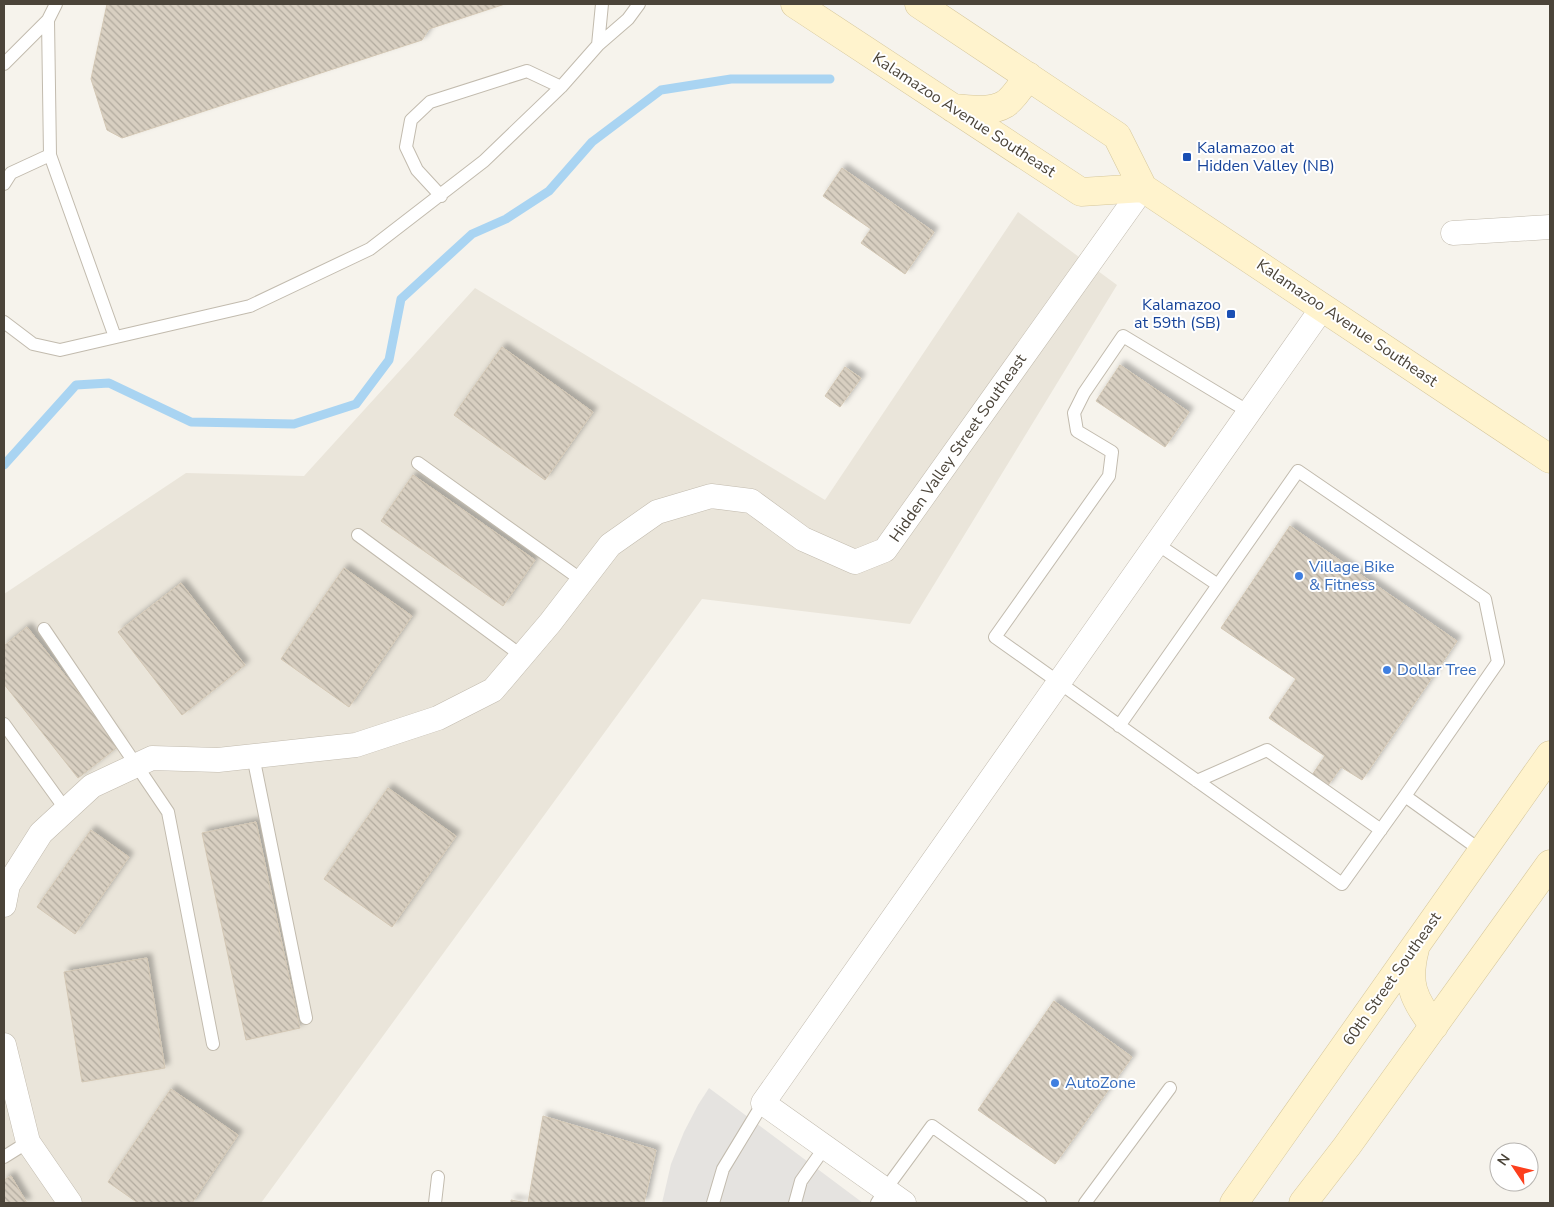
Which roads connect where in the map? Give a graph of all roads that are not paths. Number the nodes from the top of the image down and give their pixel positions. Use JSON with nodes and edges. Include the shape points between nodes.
{"nodes":[{"id":1,"x":56,"y":4,"type":"edge"},
{"id":2,"x":602,"y":4,"type":"edge"},
{"id":3,"x":639,"y":4,"type":"edge"},
{"id":4,"x":795,"y":4,"type":"edge"},
{"id":5,"x":919,"y":4,"type":"edge"},
{"id":6,"x":48,"y":20,"type":"junction"},
{"id":7,"x":598,"y":45,"type":"junction"},
{"id":8,"x":4,"y":64,"type":"edge"},
{"id":9,"x":1028,"y":76,"type":"junction"},
{"id":10,"x":561,"y":87,"type":"junction"},
{"id":11,"x":953,"y":108,"type":"junction"},
{"id":12,"x":50,"y":155,"type":"junction"},
{"id":13,"x":4,"y":184,"type":"edge"},
{"id":14,"x":1143,"y":188,"type":"junction"},
{"id":15,"x":440,"y":196,"type":"junction"},
{"id":16,"x":1550,"y":227,"type":"edge"},
{"id":17,"x":1453,"y":233,"type":"dead end"},
{"id":18,"x":1323,"y":307,"type":"junction"},
{"id":19,"x":4,"y":322,"type":"edge"},
{"id":20,"x":115,"y":337,"type":"junction"},
{"id":21,"x":1249,"y":412,"type":"junction"},
{"id":22,"x":1550,"y":459,"type":"edge"},
{"id":23,"x":418,"y":464,"type":"dead end"},
{"id":24,"x":358,"y":535,"type":"dead end"},
{"id":25,"x":1157,"y":544,"type":"junction"},
{"id":26,"x":583,"y":581,"type":"junction"},
{"id":27,"x":1218,"y":585,"type":"junction"},
{"id":28,"x":44,"y":629,"type":"dead end"},
{"id":29,"x":522,"y":656,"type":"junction"},
{"id":30,"x":1058,"y":683,"type":"junction"},
{"id":31,"x":4,"y":724,"type":"edge"},
{"id":32,"x":1119,"y":726,"type":"junction"},
{"id":33,"x":1550,"y":755,"type":"edge"},
{"id":34,"x":253,"y":756,"type":"junction"},
{"id":35,"x":138,"y":765,"type":"junction"},
{"id":36,"x":1197,"y":781,"type":"junction"},
{"id":37,"x":1405,"y":796,"type":"junction"},
{"id":38,"x":66,"y":810,"type":"junction"},
{"id":39,"x":1381,"y":830,"type":"junction"},
{"id":40,"x":1483,"y":852,"type":"junction"},
{"id":41,"x":1548,"y":872,"type":"edge"},
{"id":42,"x":4,"y":905,"type":"edge"},
{"id":43,"x":1416,"y":946,"type":"junction"},
{"id":44,"x":306,"y":1018,"type":"dead end"},
{"id":45,"x":1434,"y":1026,"type":"junction"},
{"id":46,"x":214,"y":1044,"type":"dead end"},
{"id":47,"x":4,"y":1045,"type":"edge"},
{"id":48,"x":1170,"y":1088,"type":"dead end"},
{"id":49,"x":763,"y":1103,"type":"junction"},
{"id":50,"x":28,"y":1142,"type":"junction"},
{"id":51,"x":825,"y":1147,"type":"junction"},
{"id":52,"x":4,"y":1157,"type":"edge"},
{"id":53,"x":438,"y":1177,"type":"dead end"},
{"id":54,"x":881,"y":1196,"type":"edge"},
{"id":55,"x":70,"y":1203,"type":"edge"},
{"id":56,"x":435,"y":1203,"type":"edge"},
{"id":57,"x":713,"y":1203,"type":"edge"},
{"id":58,"x":795,"y":1203,"type":"edge"},
{"id":59,"x":904,"y":1203,"type":"edge"},
{"id":60,"x":1040,"y":1203,"type":"edge"},
{"id":61,"x":1085,"y":1203,"type":"edge"},
{"id":62,"x":1234,"y":1203,"type":"edge"},
{"id":63,"x":1303,"y":1203,"type":"edge"}],
"edges":[{"from":1,"to":6,"type":"lane"},
{"from":2,"to":7,"type":"lane"},
{"from":3,"to":7,"type":"lane","via":[[628,19]]},
{"from":4,"to":11,"type":"main road","name":"Kalamazoo Avenue Southeast"},
{"from":5,"to":9,"type":"main road","name":"Kalamazoo Avenue Southeast"},
{"from":6,"to":8,"type":"lane"},
{"from":6,"to":12,"type":"lane"},
{"from":7,"to":10,"type":"lane"},
{"from":9,"to":11,"type":"main road","via":[[1004,105],[984,110]]},
{"from":9,"to":14,"type":"main road","name":"Kalamazoo Avenue Southeast","via":[[1117,136]]},
{"from":10,"to":15,"type":"lane","via":[[484,161]]},
{"from":10,"to":15,"type":"lane","via":[[527,71],[430,102],[411,120],[406,147],[416,170]]},
{"from":11,"to":14,"type":"main road","name":"Kalamazoo Avenue Southeast","via":[[1081,192]]},
{"from":12,"to":13,"type":"lane","via":[[11,173]]},
{"from":12,"to":20,"type":"lane"},
{"from":14,"to":18,"type":"main road","name":"Kalamazoo Avenue Southeast"},
{"from":14,"to":26,"type":"street","name":"Hidden Valley Street Southeast","via":[[885,550],[855,562],[803,539],[751,501],[711,496],[657,512],[610,545]]},
{"from":15,"to":20,"type":"lane","via":[[370,249],[250,306]]},
{"from":16,"to":17,"type":"street"},
{"from":18,"to":21,"type":"street"},
{"from":18,"to":22,"type":"main road","name":"Kalamazoo Avenue Southeast"},
{"from":19,"to":20,"type":"lane","via":[[33,344],[60,350]]},
{"from":21,"to":25,"type":"street"},
{"from":21,"to":30,"type":"lane","via":[[1123,336],[1084,393],[1074,414],[1077,430],[1112,452],[1109,476],[995,637]]},
{"from":23,"to":26,"type":"lane"},
{"from":24,"to":29,"type":"lane"},
{"from":25,"to":27,"type":"lane"},
{"from":25,"to":30,"type":"street"},
{"from":26,"to":29,"type":"street","name":"Hidden Valley Street Southeast"},
{"from":27,"to":32,"type":"lane"},
{"from":27,"to":37,"type":"lane","via":[[1298,471],[1485,599],[1498,662]]},
{"from":28,"to":35,"type":"lane"},
{"from":29,"to":34,"type":"street","name":"Hidden Valley Street Southeast","via":[[493,690],[438,718],[356,745]]},
{"from":30,"to":32,"type":"lane"},
{"from":30,"to":49,"type":"street"},
{"from":31,"to":38,"type":"lane"},
{"from":32,"to":36,"type":"lane"},
{"from":33,"to":40,"type":"main road","name":"60th Street Southeast"},
{"from":34,"to":35,"type":"street","name":"Hidden Valley Street Southeast","via":[[218,760],[152,758]]},
{"from":34,"to":44,"type":"lane"},
{"from":35,"to":38,"type":"street","name":"Hidden Valley Street Southeast","via":[[92,786]]},
{"from":35,"to":46,"type":"lane","via":[[168,812]]},
{"from":36,"to":39,"type":"lane","via":[[1267,750]]},
{"from":36,"to":39,"type":"lane","via":[[1342,884]]},
{"from":37,"to":39,"type":"lane"},
{"from":37,"to":40,"type":"lane"},
{"from":38,"to":42,"type":"street","name":"Hidden Valley Street Southeast","via":[[41,833],[8,885]]},
{"from":40,"to":43,"type":"main road","name":"60th Street Southeast"},
{"from":41,"to":45,"type":"main road"},
{"from":43,"to":45,"type":"main road","via":[[1411,965],[1411,986],[1420,1008]]},
{"from":43,"to":62,"type":"main road","name":"60th Street Southeast"},
{"from":45,"to":63,"type":"main road"},
{"from":47,"to":50,"type":"street"},
{"from":48,"to":61,"type":"lane"},
{"from":49,"to":51,"type":"street"},
{"from":49,"to":57,"type":"lane","via":[[723,1169]]},
{"from":50,"to":52,"type":"lane"},
{"from":50,"to":55,"type":"street"},
{"from":51,"to":54,"type":"street"},
{"from":51,"to":58,"type":"lane","via":[[801,1181]]},
{"from":53,"to":56,"type":"lane"},
{"from":54,"to":59,"type":"street"},
{"from":54,"to":60,"type":"lane","via":[[932,1126]]}]}
